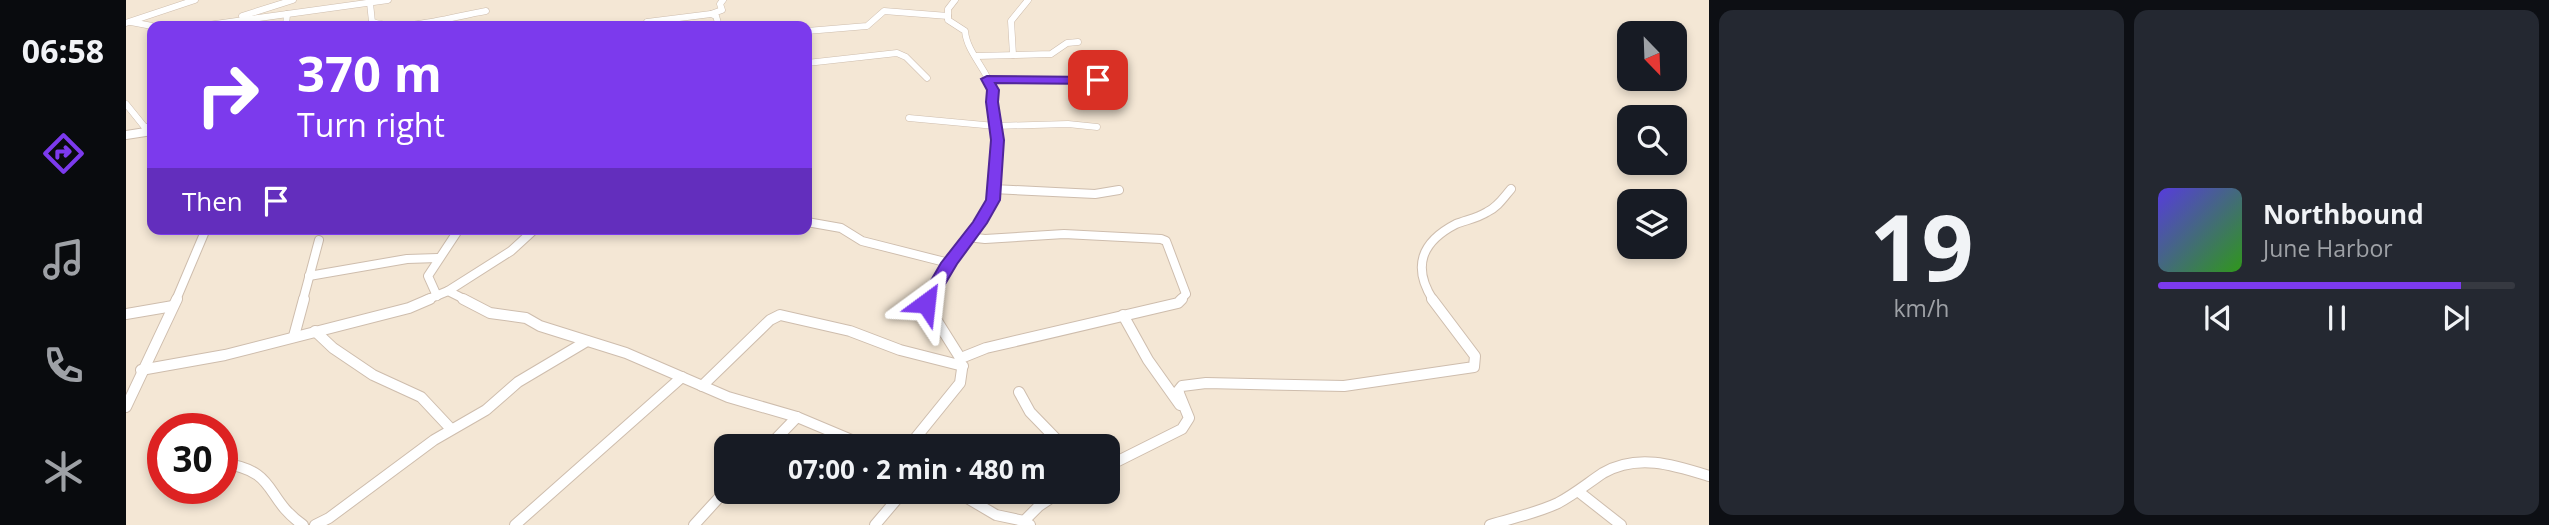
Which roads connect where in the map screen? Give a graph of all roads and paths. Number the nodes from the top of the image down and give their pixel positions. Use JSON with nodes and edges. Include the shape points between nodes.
{"nodes":[{"id":1,"x":195,"y":0,"type":"edge"},
{"id":2,"x":293,"y":0,"type":"edge"},
{"id":3,"x":388,"y":0,"type":"edge"},
{"id":4,"x":723,"y":0,"type":"edge"},
{"id":5,"x":956,"y":0,"type":"edge"},
{"id":6,"x":1028,"y":0,"type":"edge"},
{"id":7,"x":370,"y":3,"type":"junction"},
{"id":8,"x":486,"y":11,"type":"dead end"},
{"id":9,"x":287,"y":14,"type":"junction"},
{"id":10,"x":711,"y":14,"type":"junction"},
{"id":11,"x":948,"y":16,"type":"junction"},
{"id":12,"x":233,"y":21,"type":"joint"},
{"id":13,"x":286,"y":21,"type":"edge"},
{"id":14,"x":372,"y":21,"type":"edge"},
{"id":15,"x":423,"y":21,"type":"edge"},
{"id":16,"x":655,"y":21,"type":"edge"},
{"id":17,"x":718,"y":21,"type":"edge"},
{"id":18,"x":128,"y":22,"type":"edge"},
{"id":19,"x":147,"y":25,"type":"edge"},
{"id":20,"x":812,"y":31,"type":"edge"},
{"id":21,"x":1078,"y":42,"type":"dead end"},
{"id":22,"x":1013,"y":55,"type":"junction"},
{"id":23,"x":976,"y":56,"type":"junction"},
{"id":24,"x":812,"y":62,"type":"edge"},
{"id":25,"x":927,"y":78,"type":"dead end"},
{"id":26,"x":987,"y":79,"type":"junction"},
{"id":27,"x":1098,"y":80,"type":"dead end"},
{"id":28,"x":126,"y":104,"type":"edge"},
{"id":29,"x":909,"y":118,"type":"dead end"},
{"id":30,"x":995,"y":126,"type":"junction"},
{"id":31,"x":1097,"y":127,"type":"dead end"},
{"id":32,"x":147,"y":128,"type":"edge"},
{"id":33,"x":147,"y":132,"type":"edge"},
{"id":34,"x":126,"y":135,"type":"edge"},
{"id":35,"x":993,"y":189,"type":"junction"},
{"id":36,"x":1511,"y":189,"type":"dead end"},
{"id":37,"x":1119,"y":190,"type":"dead end"},
{"id":38,"x":812,"y":223,"type":"edge"},
{"id":39,"x":203,"y":235,"type":"edge"},
{"id":40,"x":455,"y":235,"type":"edge"},
{"id":41,"x":528,"y":235,"type":"edge"},
{"id":42,"x":967,"y":237,"type":"junction"},
{"id":43,"x":319,"y":240,"type":"dead end"},
{"id":44,"x":438,"y":258,"type":"junction"},
{"id":45,"x":949,"y":263,"type":"junction"},
{"id":46,"x":309,"y":276,"type":"junction"},
{"id":47,"x":448,"y":291,"type":"junction"},
{"id":48,"x":437,"y":296,"type":"junction"},
{"id":49,"x":173,"y":306,"type":"junction"},
{"id":50,"x":126,"y":314,"type":"edge"},
{"id":51,"x":1123,"y":315,"type":"junction"},
{"id":52,"x":315,"y":331,"type":"junction"},
{"id":53,"x":295,"y":336,"type":"junction"},
{"id":54,"x":587,"y":341,"type":"junction"},
{"id":55,"x":962,"y":362,"type":"junction"},
{"id":56,"x":141,"y":370,"type":"junction"},
{"id":57,"x":682,"y":377,"type":"junction"},
{"id":58,"x":702,"y":386,"type":"junction"},
{"id":59,"x":1019,"y":392,"type":"dead end"},
{"id":60,"x":126,"y":407,"type":"edge"},
{"id":61,"x":1184,"y":409,"type":"junction"},
{"id":62,"x":797,"y":417,"type":"junction"},
{"id":63,"x":452,"y":429,"type":"junction"},
{"id":64,"x":781,"y":434,"type":"edge"},
{"id":65,"x":837,"y":434,"type":"edge"},
{"id":66,"x":919,"y":434,"type":"edge"},
{"id":67,"x":1051,"y":434,"type":"edge"},
{"id":68,"x":1120,"y":460,"type":"edge"},
{"id":69,"x":238,"y":466,"type":"edge"},
{"id":70,"x":1709,"y":476,"type":"edge"},
{"id":71,"x":1579,"y":492,"type":"junction"},
{"id":72,"x":714,"y":503,"type":"edge"},
{"id":73,"x":893,"y":504,"type":"edge"},
{"id":74,"x":977,"y":504,"type":"edge"},
{"id":75,"x":1042,"y":504,"type":"edge"},
{"id":76,"x":1027,"y":523,"type":"edge"},
{"id":77,"x":303,"y":525,"type":"edge"},
{"id":78,"x":315,"y":525,"type":"edge"},
{"id":79,"x":515,"y":525,"type":"edge"},
{"id":80,"x":694,"y":525,"type":"edge"},
{"id":81,"x":875,"y":525,"type":"edge"},
{"id":82,"x":1490,"y":525,"type":"edge"},
{"id":83,"x":1621,"y":525,"type":"edge"}],
"edges":[{"from":1,"to":18,"type":"street"},
{"from":2,"to":12,"type":"street"},
{"from":3,"to":7,"type":"street"},
{"from":4,"to":10,"type":"street","via":[[722,10]]},
{"from":5,"to":11,"type":"street"},
{"from":6,"to":22,"type":"street","via":[[1010,22]]},
{"from":7,"to":9,"type":"street"},
{"from":7,"to":14,"type":"street"},
{"from":8,"to":15,"type":"street"},
{"from":9,"to":12,"type":"street"},
{"from":9,"to":13,"type":"street"},
{"from":10,"to":16,"type":"street"},
{"from":10,"to":17,"type":"street"},
{"from":11,"to":20,"type":"street","via":[[884,11],[867,26]]},
{"from":11,"to":23,"type":"street","via":[[965,32],[966,44]]},
{"from":18,"to":19,"type":"street"},
{"from":21,"to":22,"type":"street","via":[[1067,43],[1051,54]]},
{"from":22,"to":23,"type":"street"},
{"from":23,"to":26,"type":"street"},
{"from":24,"to":25,"type":"street","via":[[897,53]]},
{"from":26,"to":27,"type":"street"},
{"from":26,"to":30,"type":"street","via":[[993,90]]},
{"from":28,"to":32,"type":"street"},
{"from":29,"to":30,"type":"street"},
{"from":30,"to":31,"type":"street"},
{"from":30,"to":35,"type":"street"},
{"from":33,"to":34,"type":"street"},
{"from":35,"to":37,"type":"street","via":[[1095,194]]},
{"from":35,"to":42,"type":"street","via":[[993,200]]},
{"from":36,"to":61,"type":"street","via":[[1492,210],[1446,232],[1418,265],[1422,283],[1475,356],[1474,367],[1344,386],[1192,384],[1178,391]]},
{"from":38,"to":45,"type":"street"},
{"from":39,"to":49,"type":"street"},
{"from":40,"to":44,"type":"street"},
{"from":41,"to":47,"type":"street"},
{"from":42,"to":45,"type":"street"},
{"from":42,"to":51,"type":"street","via":[[1065,234],[1166,241],[1186,293],[1182,300]]},
{"from":43,"to":46,"type":"street"},
{"from":44,"to":46,"type":"street"},
{"from":44,"to":48,"type":"street","via":[[428,276]]},
{"from":45,"to":55,"type":"street","via":[[926,303]]},
{"from":46,"to":53,"type":"street"},
{"from":47,"to":48,"type":"street"},
{"from":47,"to":54,"type":"street","via":[[489,313],[526,318]]},
{"from":48,"to":52,"type":"street","via":[[409,308]]},
{"from":49,"to":50,"type":"street"},
{"from":49,"to":56,"type":"street"},
{"from":51,"to":55,"type":"street","via":[[986,348]]},
{"from":51,"to":61,"type":"street","via":[[1160,379]]},
{"from":52,"to":53,"type":"street"},
{"from":52,"to":63,"type":"street","via":[[373,374],[421,397]]},
{"from":53,"to":56,"type":"street"},
{"from":54,"to":57,"type":"street"},
{"from":54,"to":63,"type":"street"},
{"from":55,"to":58,"type":"street","via":[[900,350],[850,331],[780,316],[770,320]]},
{"from":55,"to":66,"type":"street","via":[[960,383]]},
{"from":56,"to":60,"type":"street"},
{"from":57,"to":58,"type":"street"},
{"from":57,"to":79,"type":"street"},
{"from":58,"to":62,"type":"street"},
{"from":59,"to":67,"type":"street"},
{"from":61,"to":68,"type":"street","via":[[1189,418],[1182,429]]},
{"from":62,"to":64,"type":"street"},
{"from":62,"to":65,"type":"street"},
{"from":63,"to":78,"type":"street"},
{"from":69,"to":77,"type":"street","via":[[257,470],[265,477],[272,494]]},
{"from":70,"to":71,"type":"street","via":[[1664,462],[1638,462],[1605,472]]},
{"from":71,"to":82,"type":"street"},
{"from":71,"to":83,"type":"street"},
{"from":72,"to":80,"type":"street"},
{"from":73,"to":81,"type":"street"},
{"from":74,"to":76,"type":"street","via":[[996,515]]},
{"from":75,"to":76,"type":"street"}]}
